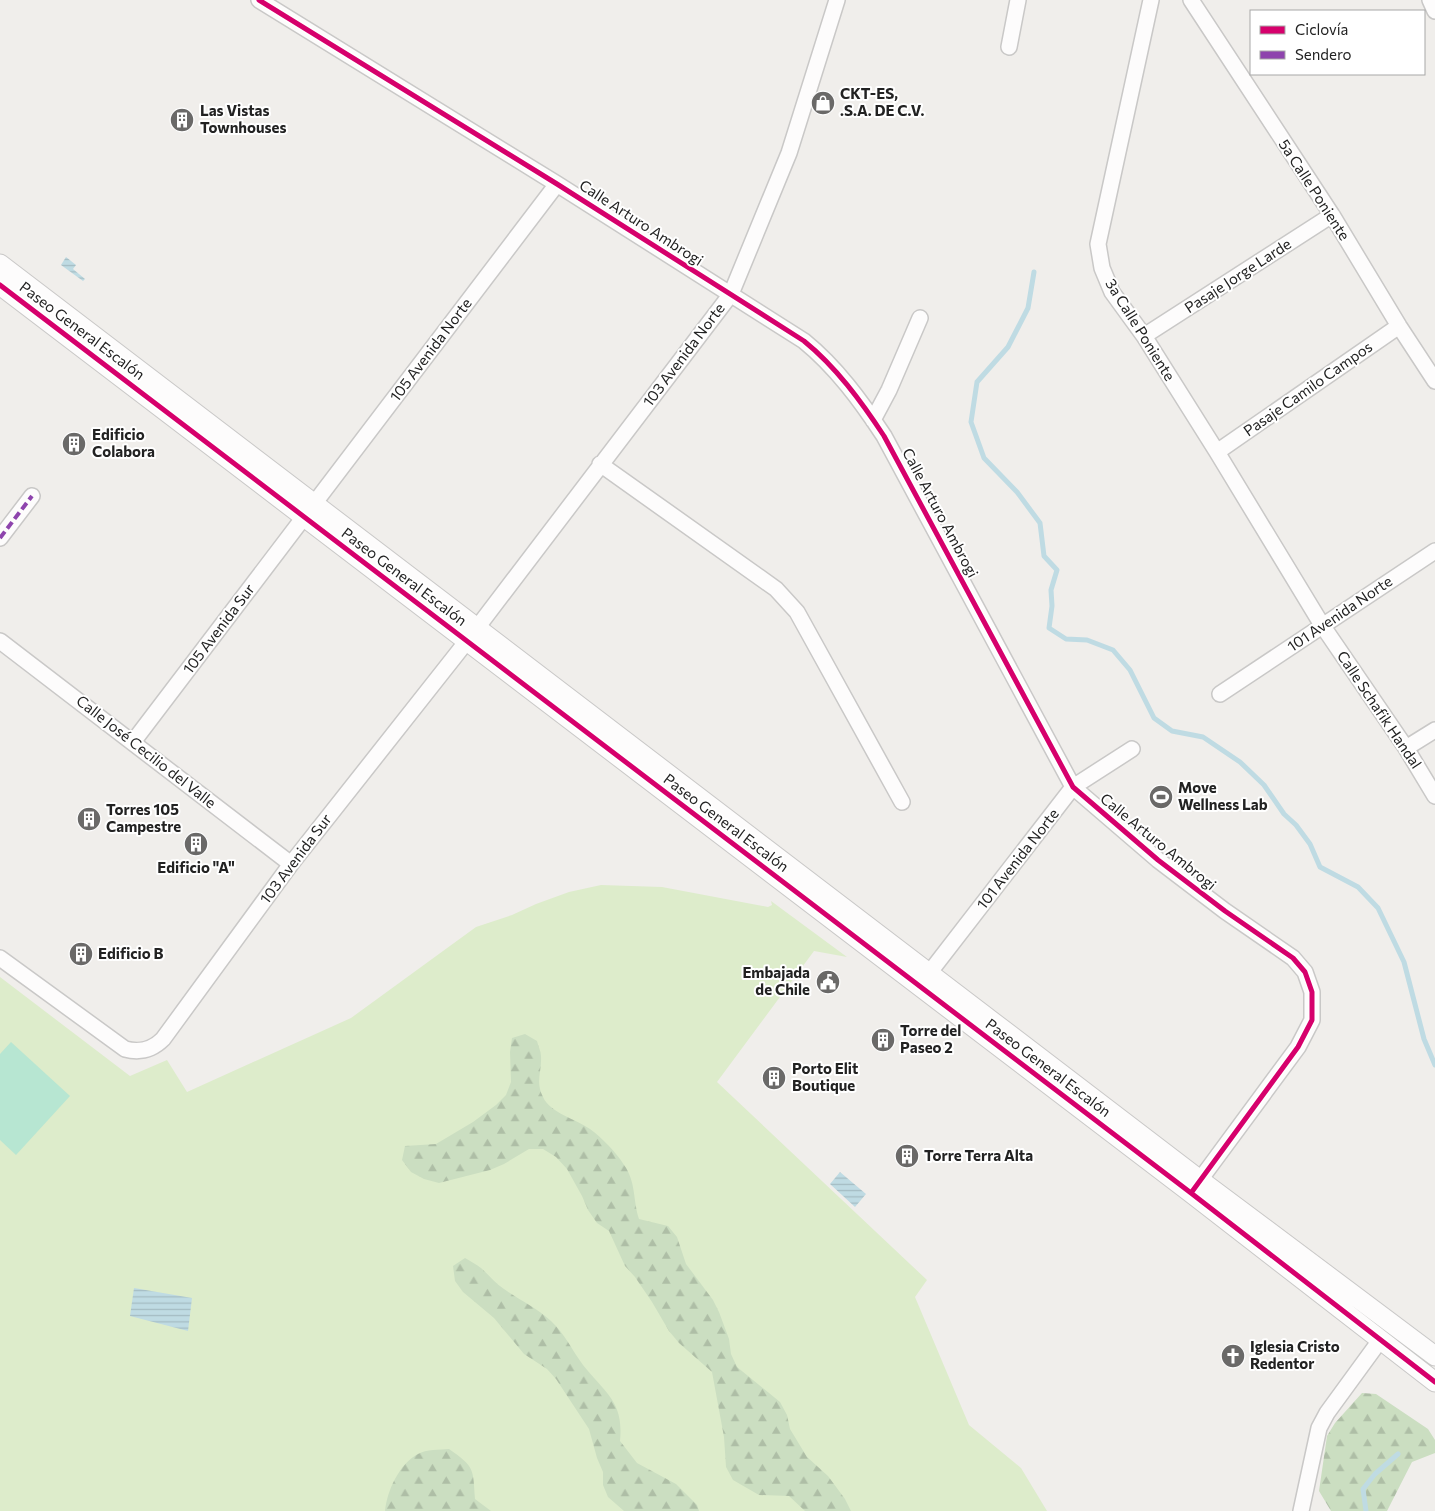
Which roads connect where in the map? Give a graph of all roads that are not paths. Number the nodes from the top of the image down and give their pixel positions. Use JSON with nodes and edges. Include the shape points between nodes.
{"nodes":[{"id":1,"x":259,"y":0,"type":"edge"},
{"id":2,"x":837,"y":0,"type":"edge"},
{"id":3,"x":1018,"y":0,"type":"edge"},
{"id":4,"x":1151,"y":0,"type":"edge"},
{"id":5,"x":1191,"y":0,"type":"edge"},
{"id":6,"x":1430,"y":0,"type":"edge"},
{"id":7,"x":1435,"y":11,"type":"edge"},
{"id":8,"x":1010,"y":47,"type":"dead end"},
{"id":9,"x":557,"y":184,"type":"junction"},
{"id":10,"x":1332,"y":215,"type":"junction"},
{"id":11,"x":0,"y":264,"type":"edge"},
{"id":12,"x":0,"y":284,"type":"edge"},
{"id":13,"x":731,"y":294,"type":"junction"},
{"id":14,"x":920,"y":318,"type":"dead end"},
{"id":15,"x":1399,"y":326,"type":"junction"},
{"id":16,"x":1144,"y":336,"type":"junction"},
{"id":17,"x":1435,"y":381,"type":"edge"},
{"id":18,"x":873,"y":420,"type":"junction"},
{"id":19,"x":1217,"y":452,"type":"junction"},
{"id":20,"x":600,"y":464,"type":"junction"},
{"id":21,"x":32,"y":496,"type":"dead end"},
{"id":22,"x":310,"y":511,"type":"junction"},
{"id":23,"x":0,"y":538,"type":"edge"},
{"id":24,"x":1435,"y":551,"type":"edge"},
{"id":25,"x":1322,"y":625,"type":"junction"},
{"id":26,"x":472,"y":635,"type":"junction"},
{"id":27,"x":0,"y":641,"type":"edge"},
{"id":28,"x":1220,"y":694,"type":"dead end"},
{"id":29,"x":1435,"y":730,"type":"edge"},
{"id":30,"x":133,"y":742,"type":"junction"},
{"id":31,"x":1406,"y":748,"type":"junction"},
{"id":32,"x":1132,"y":749,"type":"dead end"},
{"id":33,"x":1073,"y":787,"type":"junction"},
{"id":34,"x":1435,"y":796,"type":"edge"},
{"id":35,"x":902,"y":802,"type":"dead end"},
{"id":36,"x":291,"y":864,"type":"junction"},
{"id":37,"x":0,"y":958,"type":"edge"},
{"id":38,"x":924,"y":979,"type":"junction"},
{"id":39,"x":1195,"y":1186,"type":"junction"},
{"id":40,"x":1381,"y":1339,"type":"junction"},
{"id":41,"x":1435,"y":1356,"type":"edge"},
{"id":42,"x":1435,"y":1382,"type":"edge"},
{"id":43,"x":1301,"y":1511,"type":"edge"}],
"edges":[{"from":1,"to":9,"type":"street","name":"Calle Arturo Ambrogi"},
{"from":2,"to":13,"type":"street","name":"103 Avenida Norte","via":[[790,153]]},
{"from":3,"to":8,"type":"street"},
{"from":4,"to":16,"type":"street","name":"3a Calle Poniente","via":[[1098,244],[1102,268],[1112,292]]},
{"from":5,"to":10,"type":"street","name":"5a Calle Poniente"},
{"from":6,"to":7,"type":"street"},
{"from":9,"to":13,"type":"street","name":"Calle Arturo Ambrogi"},
{"from":9,"to":22,"type":"street","name":"105 Avenida Norte"},
{"from":10,"to":15,"type":"street","name":"5a Calle Poniente"},
{"from":10,"to":16,"type":"street","name":"Pasaje Jorge Larde"},
{"from":11,"to":22,"type":"street","name":"Paseo General Escalón"},
{"from":12,"to":22,"type":"street","name":"Paseo General Escalón"},
{"from":13,"to":18,"type":"street","name":"Calle Arturo Ambrogi","via":[[821,355]]},
{"from":13,"to":20,"type":"street","name":"103 Avenida Norte"},
{"from":14,"to":18,"type":"street"},
{"from":15,"to":17,"type":"street","name":"5a Calle Poniente"},
{"from":15,"to":19,"type":"street","name":"Pasaje Camilo Campos"},
{"from":16,"to":19,"type":"street","name":"3a Calle Poniente"},
{"from":18,"to":33,"type":"street","name":"Calle Arturo Ambrogi"},
{"from":19,"to":25,"type":"street","name":"3a Calle Poniente"},
{"from":20,"to":26,"type":"street","name":"103 Avenida Norte"},
{"from":20,"to":35,"type":"street","via":[[786,599]]},
{"from":21,"to":23,"type":"street"},
{"from":22,"to":26,"type":"street","name":"Paseo General Escalón"},
{"from":22,"to":30,"type":"street","name":"105 Avenida Sur"},
{"from":24,"to":25,"type":"street","name":"101 Avenida Norte"},
{"from":25,"to":28,"type":"street","name":"101 Avenida Norte"},
{"from":25,"to":31,"type":"street","name":"Calle Schafik Handal"},
{"from":26,"to":36,"type":"street","name":"103 Avenida Sur"},
{"from":26,"to":38,"type":"street","name":"Paseo General Escalón"},
{"from":27,"to":30,"type":"street","name":"Calle José Cecilio del Valle"},
{"from":29,"to":31,"type":"street"},
{"from":30,"to":36,"type":"street","name":"Calle José Cecilio del Valle"},
{"from":31,"to":34,"type":"street","name":"Calle Schafik Handal"},
{"from":32,"to":33,"type":"street","name":"101 Avenida Norte"},
{"from":33,"to":38,"type":"street","name":"101 Avenida Norte"},
{"from":33,"to":39,"type":"street","name":"Calle Arturo Ambrogi","via":[[1158,860],[1293,958],[1305,972],[1312,992],[1312,1020],[1298,1048]]},
{"from":36,"to":37,"type":"street","name":"103 Avenida Sur","via":[[154,1047],[138,1052],[115,1044]]},
{"from":38,"to":39,"type":"street","name":"Paseo General Escalón"},
{"from":39,"to":40,"type":"street","name":"Paseo General Escalón"},
{"from":39,"to":41,"type":"street","name":"Paseo General Escalón"},
{"from":40,"to":42,"type":"street","name":"Paseo General Escalón"},
{"from":40,"to":43,"type":"street","via":[[1319,1428]]}]}
